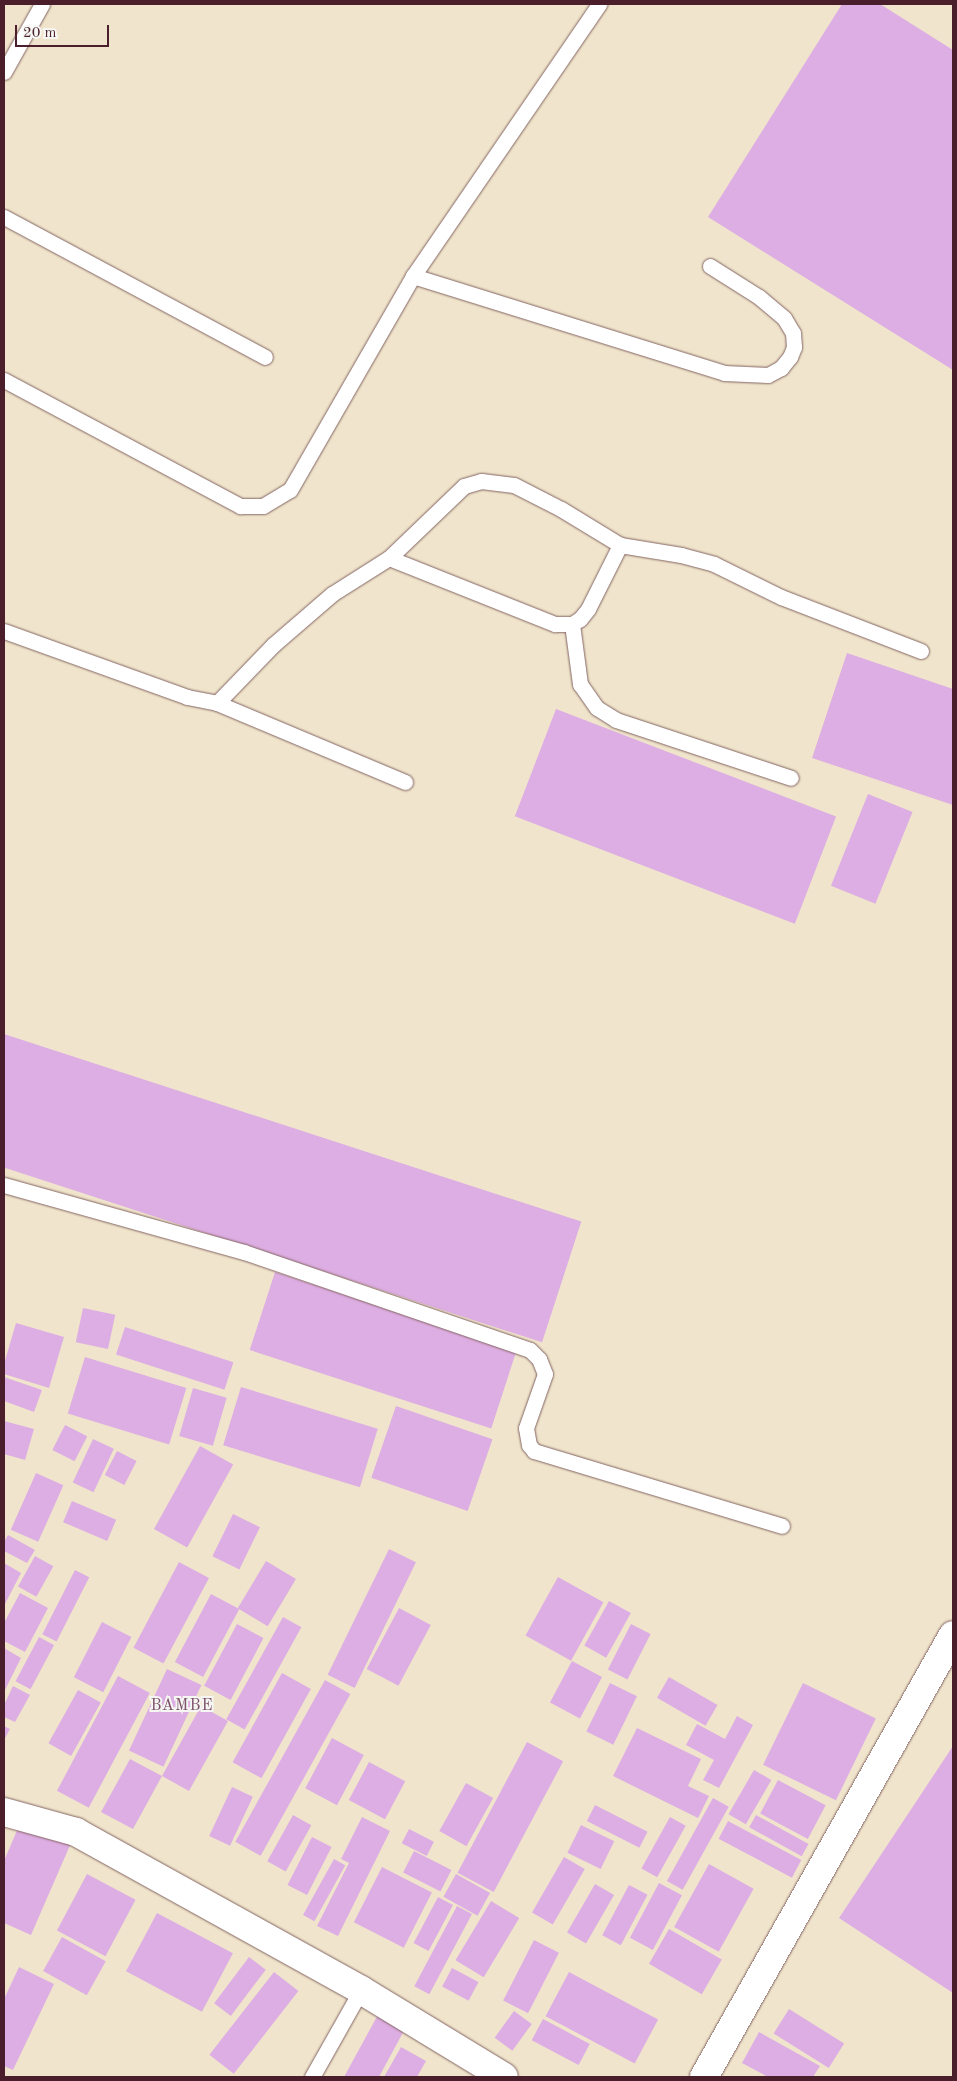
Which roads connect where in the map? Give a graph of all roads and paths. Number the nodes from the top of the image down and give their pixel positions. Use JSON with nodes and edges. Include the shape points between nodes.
{"nodes":[{"id":1,"x":42,"y":4,"type":"edge"},
{"id":2,"x":599,"y":4,"type":"edge"},
{"id":3,"x":4,"y":72,"type":"edge"},
{"id":4,"x":4,"y":217,"type":"edge"},
{"id":5,"x":710,"y":266,"type":"dead end"},
{"id":6,"x":413,"y":276,"type":"junction"},
{"id":7,"x":265,"y":357,"type":"dead end"},
{"id":8,"x":4,"y":380,"type":"edge"},
{"id":9,"x":620,"y":545,"type":"junction"},
{"id":10,"x":389,"y":558,"type":"junction"},
{"id":11,"x":572,"y":624,"type":"junction"},
{"id":12,"x":4,"y":631,"type":"edge"},
{"id":13,"x":920,"y":651,"type":"dead end"},
{"id":14,"x":217,"y":703,"type":"junction"},
{"id":15,"x":791,"y":778,"type":"dead end"},
{"id":16,"x":405,"y":782,"type":"dead end"},
{"id":17,"x":4,"y":1185,"type":"edge"},
{"id":18,"x":782,"y":1526,"type":"dead end"},
{"id":19,"x":953,"y":1635,"type":"edge"},
{"id":20,"x":4,"y":1812,"type":"edge"},
{"id":21,"x":361,"y":1990,"type":"junction"},
{"id":22,"x":312,"y":2077,"type":"edge"},
{"id":23,"x":504,"y":2077,"type":"edge"},
{"id":24,"x":704,"y":2077,"type":"edge"}],
"edges":[{"from":1,"to":3,"type":"lane"},
{"from":2,"to":6,"type":"lane"},
{"from":4,"to":7,"type":"lane"},
{"from":5,"to":6,"type":"lane","via":[[759,297],[784,318],[793,333],[794,347],[781,368],[768,375],[724,373]]},
{"from":6,"to":8,"type":"lane","via":[[290,490],[263,506],[240,506]]},
{"from":9,"to":10,"type":"lane","via":[[514,485],[482,481],[464,486]]},
{"from":9,"to":11,"type":"lane","via":[[588,609]]},
{"from":9,"to":13,"type":"lane","via":[[714,564],[781,597]]},
{"from":10,"to":11,"type":"lane","via":[[555,624]]},
{"from":10,"to":14,"type":"lane","via":[[332,594],[273,645]]},
{"from":11,"to":15,"type":"lane","via":[[580,684],[597,708],[616,720]]},
{"from":12,"to":14,"type":"lane","via":[[187,697]]},
{"from":14,"to":16,"type":"lane"},
{"from":17,"to":18,"type":"lane","via":[[244,1252],[530,1350],[539,1359],[545,1374],[526,1428],[529,1445],[534,1451]]},
{"from":19,"to":24,"type":"street"},
{"from":20,"to":21,"type":"street","via":[[76,1832]]},
{"from":21,"to":22,"type":"lane"},
{"from":21,"to":23,"type":"street"}]}
